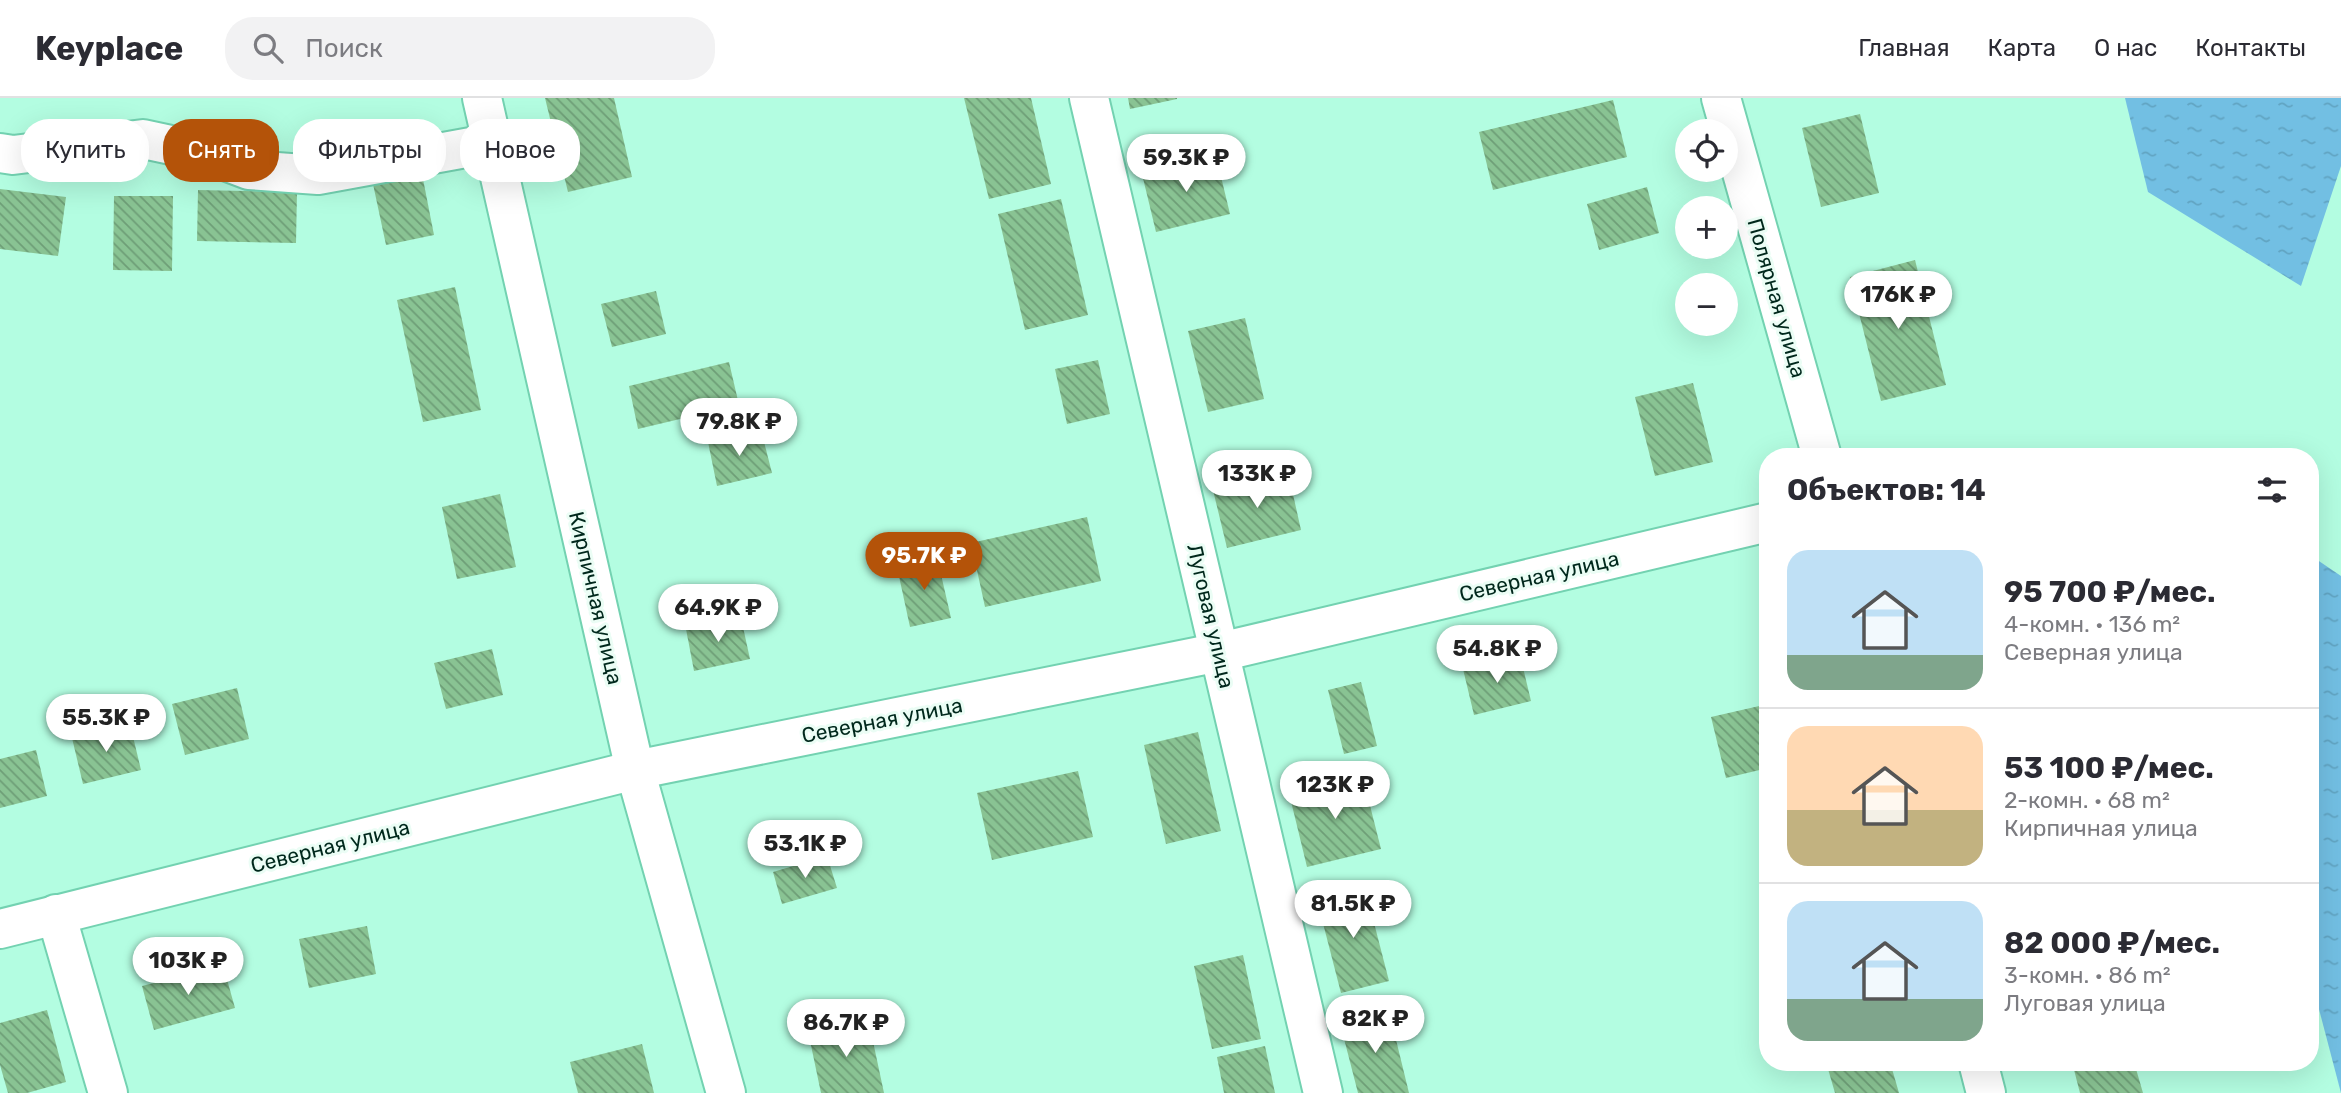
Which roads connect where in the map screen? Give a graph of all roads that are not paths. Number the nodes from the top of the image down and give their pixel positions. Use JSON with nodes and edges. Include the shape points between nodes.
{"nodes":[{"id":1,"x":482,"y":98,"type":"edge"},
{"id":2,"x":1089,"y":98,"type":"edge"},
{"id":3,"x":1721,"y":98,"type":"edge"},
{"id":4,"x":487,"y":119,"type":"edge"},
{"id":5,"x":460,"y":149,"type":"edge"},
{"id":6,"x":0,"y":153,"type":"edge"},
{"id":7,"x":502,"y":182,"type":"edge"},
{"id":8,"x":1819,"y":448,"type":"edge"},
{"id":9,"x":1759,"y":524,"type":"edge"},
{"id":10,"x":1220,"y":652,"type":"junction"},
{"id":11,"x":635,"y":770,"type":"junction"},
{"id":12,"x":56,"y":914,"type":"junction"},
{"id":13,"x":0,"y":929,"type":"edge"},
{"id":14,"x":1980,"y":1071,"type":"edge"},
{"id":15,"x":108,"y":1093,"type":"edge"},
{"id":16,"x":726,"y":1093,"type":"edge"},
{"id":17,"x":1323,"y":1093,"type":"edge"},
{"id":18,"x":1986,"y":1093,"type":"edge"}],
"edges":[{"from":1,"to":4,"type":"street","name":"Кирпичная улица"},
{"from":2,"to":10,"type":"street","name":"Луговая улица"},
{"from":3,"to":8,"type":"street","name":"Полярная улица"},
{"from":5,"to":6,"type":"street","via":[[318,175],[249,170],[200,151],[143,139]]},
{"from":7,"to":11,"type":"street","name":"Кирпичная улица"},
{"from":9,"to":10,"type":"street","name":"Северная улица"},
{"from":10,"to":11,"type":"street","name":"Северная улица"},
{"from":10,"to":17,"type":"street","name":"Луговая улица"},
{"from":11,"to":12,"type":"street","name":"Северная улица"},
{"from":11,"to":16,"type":"street","name":"Кирпичная улица"},
{"from":12,"to":13,"type":"street","name":"Северная улица"},
{"from":12,"to":15,"type":"street"},
{"from":14,"to":18,"type":"street"}]}
